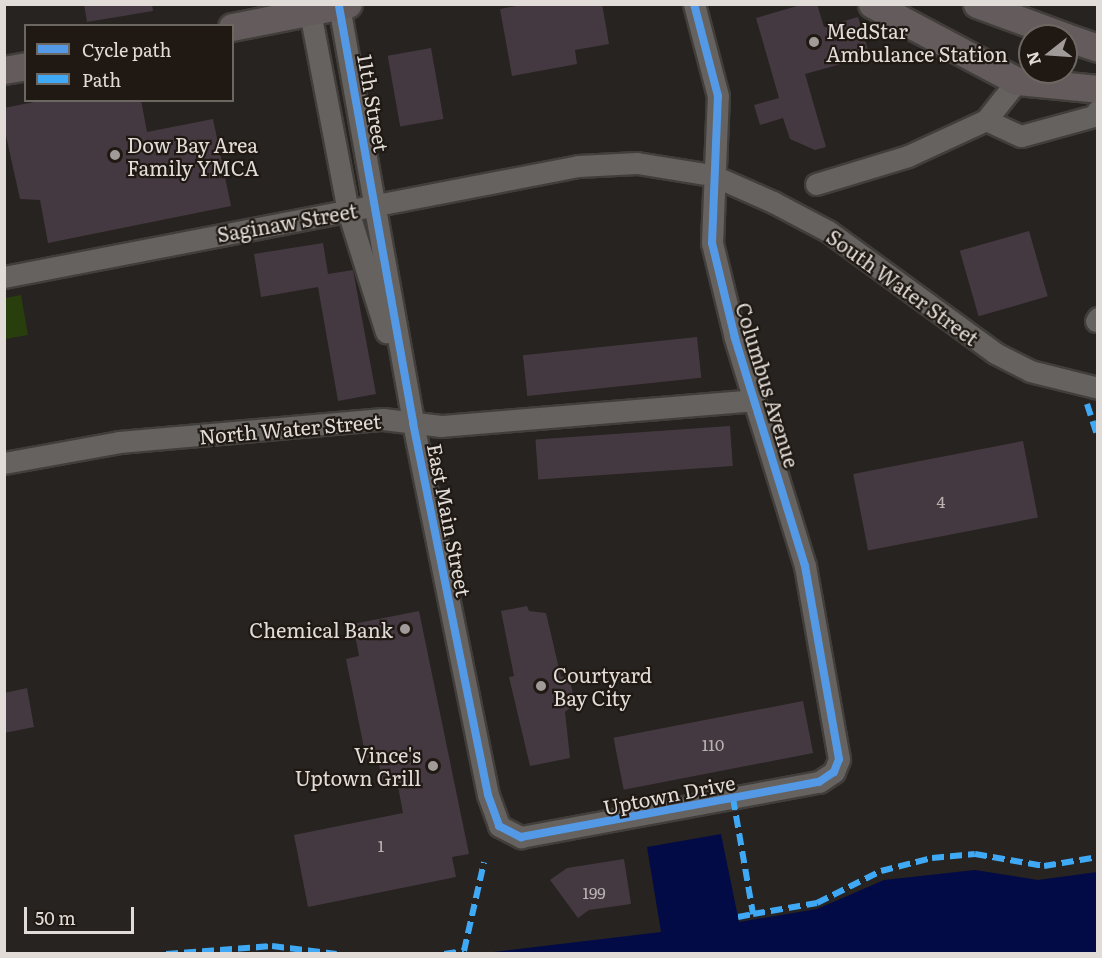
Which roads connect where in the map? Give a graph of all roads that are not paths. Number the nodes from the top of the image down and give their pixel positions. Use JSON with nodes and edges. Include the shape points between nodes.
{"nodes":[{"id":1,"x":694,"y":4,"type":"edge"},
{"id":2,"x":872,"y":4,"type":"edge"},
{"id":3,"x":977,"y":4,"type":"edge"},
{"id":4,"x":344,"y":5,"type":"edge"},
{"id":5,"x":310,"y":12,"type":"junction"},
{"id":6,"x":1032,"y":24,"type":"edge"},
{"id":7,"x":234,"y":27,"type":"edge"},
{"id":8,"x":1078,"y":41,"type":"edge"},
{"id":9,"x":1098,"y":49,"type":"edge"},
{"id":10,"x":1078,"y":51,"type":"edge"},
{"id":11,"x":24,"y":66,"type":"edge"},
{"id":12,"x":4,"y":70,"type":"edge"},
{"id":13,"x":1018,"y":72,"type":"edge"},
{"id":14,"x":1018,"y":80,"type":"edge"},
{"id":15,"x":1073,"y":84,"type":"edge"},
{"id":16,"x":1098,"y":89,"type":"edge"},
{"id":17,"x":1098,"y":110,"type":"edge"},
{"id":18,"x":986,"y":120,"type":"junction"},
{"id":19,"x":712,"y":175,"type":"junction"},
{"id":20,"x":816,"y":184,"type":"dead end"},
{"id":21,"x":376,"y":206,"type":"junction"},
{"id":22,"x":348,"y":211,"type":"junction"},
{"id":23,"x":4,"y":277,"type":"edge"},
{"id":24,"x":1098,"y":388,"type":"edge"},
{"id":25,"x":755,"y":400,"type":"junction"},
{"id":26,"x":409,"y":401,"type":"junction"},
{"id":27,"x":413,"y":423,"type":"junction"},
{"id":28,"x":4,"y":463,"type":"edge"},
{"id":29,"x":834,"y":772,"type":"joint"},
{"id":30,"x":508,"y":833,"type":"joint"}],
"edges":[{"from":1,"to":19,"type":"street","name":"Columbus Avenue","via":[[717,96]]},
{"from":2,"to":13,"type":"main road"},
{"from":3,"to":6,"type":"main road"},
{"from":4,"to":5,"type":"main road"},
{"from":4,"to":21,"type":"street","name":"11th Street"},
{"from":5,"to":7,"type":"main road"},
{"from":5,"to":22,"type":"street","name":"East Main Street"},
{"from":8,"to":9,"type":"main road"},
{"from":9,"to":10,"type":"main road"},
{"from":11,"to":12,"type":"main road"},
{"from":14,"to":18,"type":"street"},
{"from":15,"to":16,"type":"main road"},
{"from":17,"to":18,"type":"street","via":[[1094,116],[1021,136]]},
{"from":18,"to":20,"type":"street","via":[[908,156]]},
{"from":19,"to":21,"type":"street","name":"Saginaw Street","via":[[637,163],[578,166]]},
{"from":19,"to":24,"type":"street","name":"South Water Street","via":[[828,231],[995,353],[1030,371]]},
{"from":19,"to":25,"type":"street","name":"Columbus Avenue","via":[[712,243]]},
{"from":21,"to":22,"type":"street","name":"Saginaw Street"},
{"from":21,"to":26,"type":"street","name":"East Main Street"},
{"from":22,"to":23,"type":"street","name":"Saginaw Street"},
{"from":22,"to":26,"type":"street","name":"East Main Street"},
{"from":25,"to":27,"type":"street","name":"North Water Street","via":[[441,426]]},
{"from":25,"to":29,"type":"street","name":"Columbus Avenue","via":[[805,566],[838,737]]},
{"from":26,"to":27,"type":"street","name":"East Main Street"},
{"from":27,"to":28,"type":"street","name":"North Water Street","via":[[383,419],[119,442]]},
{"from":27,"to":30,"type":"street","name":"East Main Street","via":[[488,795],[494,816]]},
{"from":29,"to":30,"type":"street","name":"Uptown Drive","via":[[819,782],[537,836]]}]}
